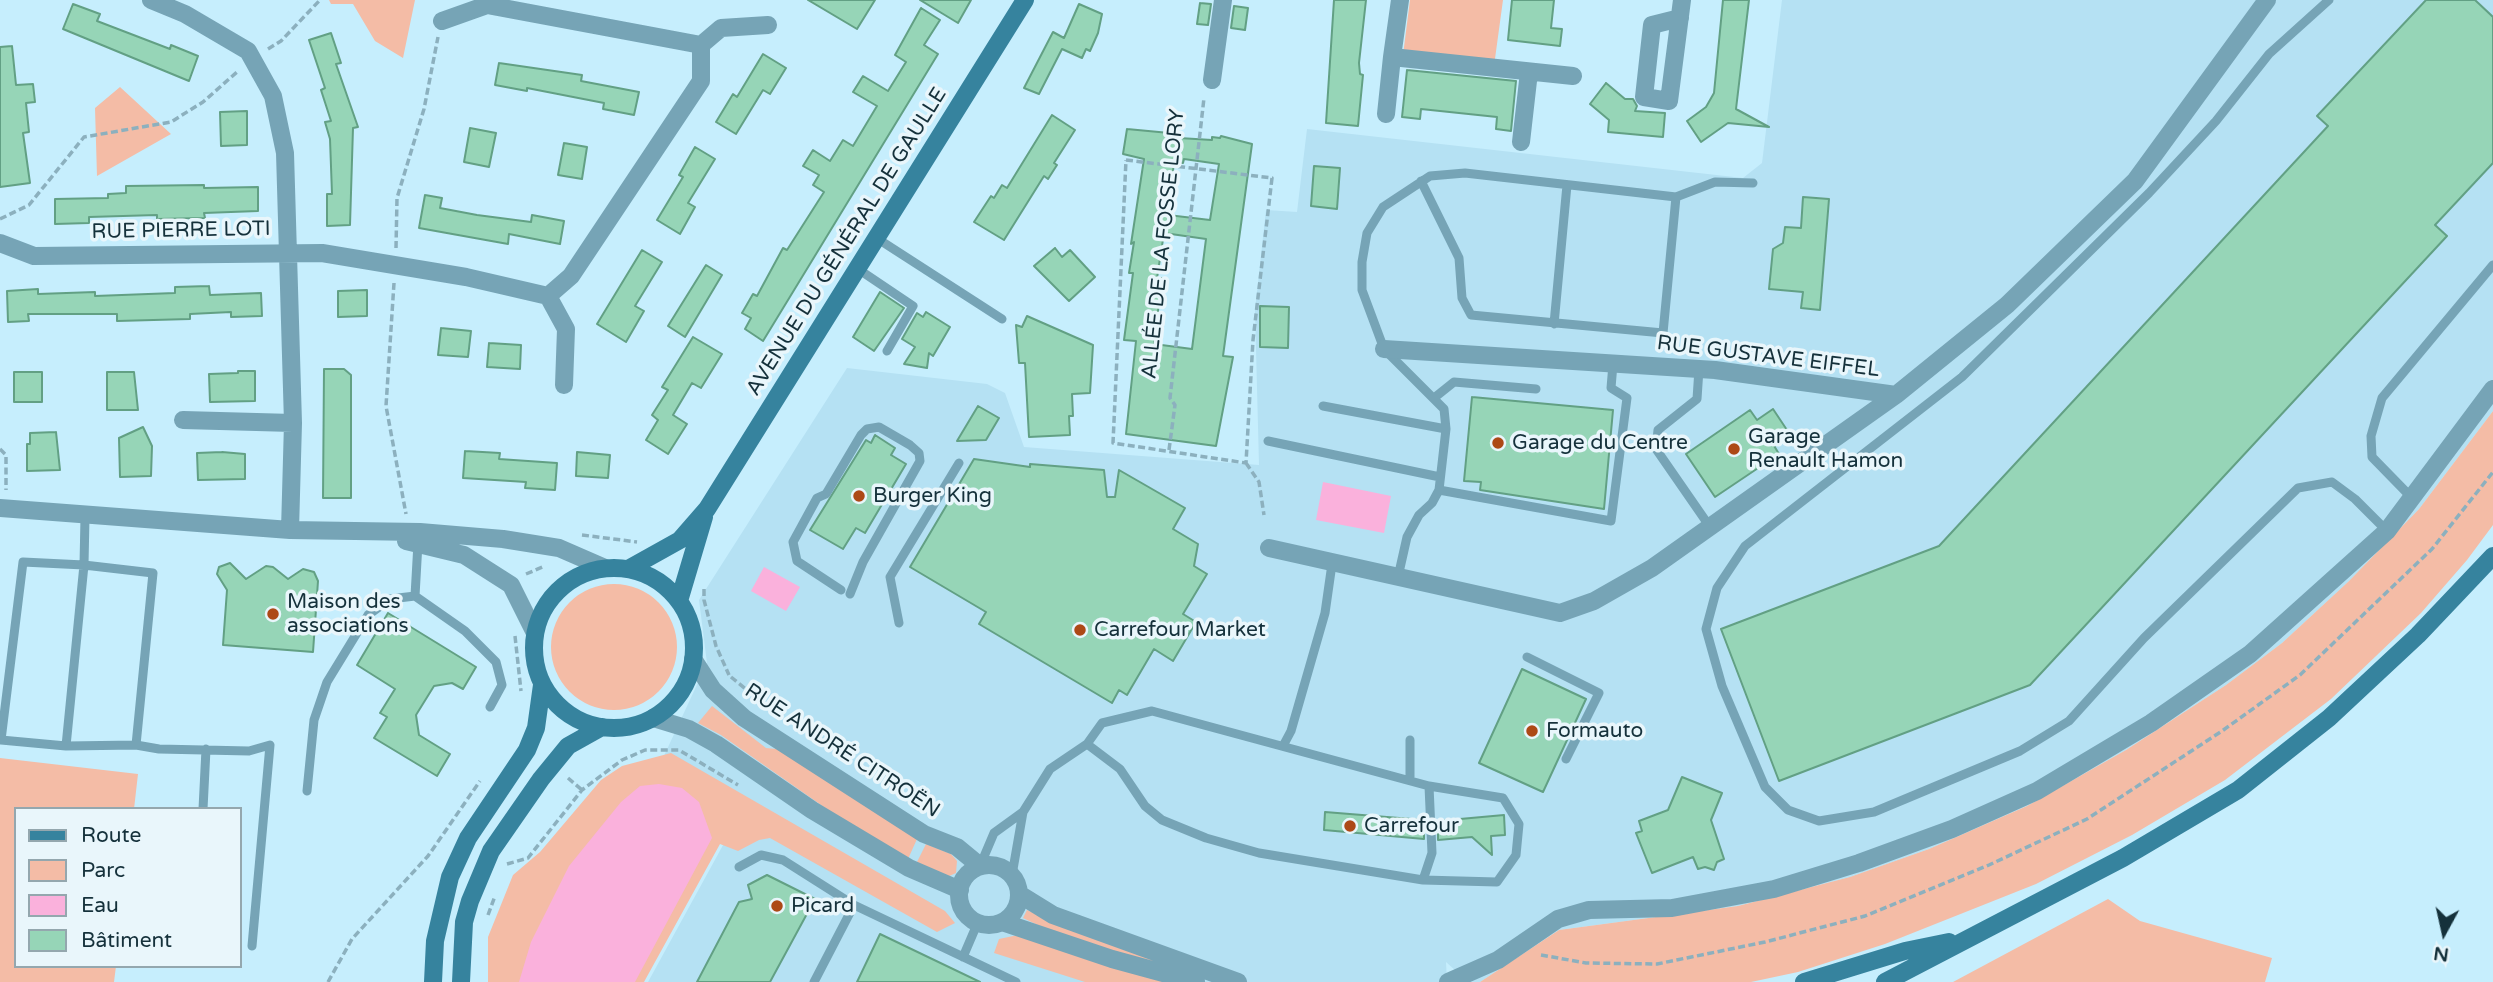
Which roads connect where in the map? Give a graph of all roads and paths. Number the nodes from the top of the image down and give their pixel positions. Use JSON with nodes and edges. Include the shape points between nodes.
{"nodes":[{"id":1,"x":150,"y":0,"type":"edge"},
{"id":2,"x":320,"y":0,"type":"edge"},
{"id":3,"x":1026,"y":0,"type":"edge"},
{"id":4,"x":1223,"y":0,"type":"edge"},
{"id":5,"x":1400,"y":0,"type":"edge"},
{"id":6,"x":2267,"y":0,"type":"edge"},
{"id":7,"x":2329,"y":0,"type":"edge"},
{"id":8,"x":442,"y":21,"type":"dead end"},
{"id":9,"x":768,"y":25,"type":"dead end"},
{"id":10,"x":701,"y":45,"type":"junction"},
{"id":11,"x":1392,"y":57,"type":"junction"},
{"id":12,"x":252,"y":59,"type":"junction"},
{"id":13,"x":1529,"y":72,"type":"junction"},
{"id":14,"x":1573,"y":76,"type":"dead end"},
{"id":15,"x":1212,"y":80,"type":"joint"},
{"id":16,"x":1387,"y":114,"type":"dead end"},
{"id":17,"x":1521,"y":142,"type":"dead end"},
{"id":18,"x":1197,"y":169,"type":"junction"},
{"id":19,"x":1421,"y":181,"type":"junction"},
{"id":20,"x":1753,"y":184,"type":"dead end"},
{"id":21,"x":1567,"y":185,"type":"junction"},
{"id":22,"x":1676,"y":197,"type":"junction"},
{"id":23,"x":0,"y":219,"type":"edge"},
{"id":24,"x":877,"y":239,"type":"junction"},
{"id":25,"x":0,"y":243,"type":"edge"},
{"id":26,"x":289,"y":251,"type":"junction"},
{"id":27,"x":2493,"y":265,"type":"edge"},
{"id":28,"x":858,"y":269,"type":"junction"},
{"id":29,"x":548,"y":296,"type":"junction"},
{"id":30,"x":1002,"y":319,"type":"dead end"},
{"id":31,"x":1555,"y":324,"type":"junction"},
{"id":32,"x":1384,"y":349,"type":"junction"},
{"id":33,"x":887,"y":351,"type":"dead end"},
{"id":34,"x":1613,"y":364,"type":"junction"},
{"id":35,"x":1699,"y":369,"type":"junction"},
{"id":36,"x":564,"y":385,"type":"dead end"},
{"id":37,"x":1536,"y":388,"type":"dead end"},
{"id":38,"x":2493,"y":389,"type":"edge"},
{"id":39,"x":1896,"y":395,"type":"junction"},
{"id":40,"x":1434,"y":398,"type":"junction"},
{"id":41,"x":1323,"y":406,"type":"dead end"},
{"id":42,"x":183,"y":420,"type":"dead end"},
{"id":43,"x":293,"y":423,"type":"junction"},
{"id":44,"x":1446,"y":429,"type":"junction"},
{"id":45,"x":1268,"y":441,"type":"dead end"},
{"id":46,"x":0,"y":449,"type":"edge"},
{"id":47,"x":1169,"y":451,"type":"junction"},
{"id":48,"x":959,"y":463,"type":"dead end"},
{"id":49,"x":1246,"y":463,"type":"junction"},
{"id":50,"x":1440,"y":477,"type":"junction"},
{"id":51,"x":1439,"y":490,"type":"junction"},
{"id":52,"x":2413,"y":500,"type":"junction"},
{"id":53,"x":3,"y":509,"type":"edge"},
{"id":54,"x":707,"y":509,"type":"junction"},
{"id":55,"x":1264,"y":515,"type":"dead end"},
{"id":56,"x":85,"y":517,"type":"junction"},
{"id":57,"x":1710,"y":527,"type":"junction"},
{"id":58,"x":290,"y":530,"type":"junction"},
{"id":59,"x":2387,"y":531,"type":"junction"},
{"id":60,"x":350,"y":533,"type":"junction"},
{"id":61,"x":418,"y":543,"type":"junction"},
{"id":62,"x":553,"y":547,"type":"junction"},
{"id":63,"x":1269,"y":548,"type":"dead end"},
{"id":64,"x":2493,"y":556,"type":"edge"},
{"id":65,"x":1332,"y":564,"type":"junction"},
{"id":66,"x":84,"y":565,"type":"junction"},
{"id":67,"x":605,"y":568,"type":"junction"},
{"id":68,"x":628,"y":569,"type":"junction"},
{"id":69,"x":1398,"y":578,"type":"junction"},
{"id":70,"x":511,"y":585,"type":"junction"},
{"id":71,"x":846,"y":592,"type":"joint"},
{"id":72,"x":415,"y":596,"type":"junction"},
{"id":73,"x":679,"y":601,"type":"junction"},
{"id":74,"x":899,"y":622,"type":"dead end"},
{"id":75,"x":516,"y":628,"type":"dead end"},
{"id":76,"x":535,"y":634,"type":"junction"},
{"id":77,"x":1527,"y":657,"type":"dead end"},
{"id":78,"x":694,"y":659,"type":"junction"},
{"id":79,"x":729,"y":676,"type":"dead end"},
{"id":80,"x":542,"y":685,"type":"junction"},
{"id":81,"x":520,"y":704,"type":"dead end"},
{"id":82,"x":490,"y":706,"type":"dead end"},
{"id":83,"x":777,"y":715,"type":"dead end"},
{"id":84,"x":653,"y":718,"type":"junction"},
{"id":85,"x":824,"y":724,"type":"dead end"},
{"id":86,"x":602,"y":727,"type":"junction"},
{"id":87,"x":805,"y":735,"type":"dead end"},
{"id":88,"x":1410,"y":740,"type":"dead end"},
{"id":89,"x":1087,"y":744,"type":"junction"},
{"id":90,"x":136,"y":745,"type":"junction"},
{"id":91,"x":66,"y":746,"type":"junction"},
{"id":92,"x":1283,"y":746,"type":"junction"},
{"id":93,"x":206,"y":749,"type":"junction"},
{"id":94,"x":679,"y":750,"type":"dead end"},
{"id":95,"x":1566,"y":759,"type":"dead end"},
{"id":96,"x":486,"y":774,"type":"dead end"},
{"id":97,"x":1410,"y":780,"type":"junction"},
{"id":98,"x":1429,"y":786,"type":"junction"},
{"id":99,"x":307,"y":791,"type":"dead end"},
{"id":100,"x":203,"y":807,"type":"edge"},
{"id":101,"x":1023,"y":812,"type":"junction"},
{"id":102,"x":491,"y":851,"type":"junction"},
{"id":103,"x":507,"y":864,"type":"junction"},
{"id":104,"x":981,"y":866,"type":"junction"},
{"id":105,"x":739,"y":867,"type":"dead end"},
{"id":106,"x":1012,"y":875,"type":"junction"},
{"id":107,"x":503,"y":876,"type":"dead end"},
{"id":108,"x":1423,"y":880,"type":"junction"},
{"id":109,"x":499,"y":887,"type":"dead end"},
{"id":110,"x":960,"y":890,"type":"junction"},
{"id":111,"x":1019,"y":894,"type":"junction"},
{"id":112,"x":854,"y":905,"type":"junction"},
{"id":113,"x":486,"y":921,"type":"dead end"},
{"id":114,"x":978,"y":922,"type":"junction"},
{"id":115,"x":1002,"y":922,"type":"junction"},
{"id":116,"x":1973,"y":937,"type":"junction"},
{"id":117,"x":252,"y":946,"type":"dead end"},
{"id":118,"x":963,"y":957,"type":"junction"},
{"id":119,"x":328,"y":982,"type":"edge"},
{"id":120,"x":433,"y":982,"type":"edge"},
{"id":121,"x":461,"y":982,"type":"edge"},
{"id":122,"x":814,"y":982,"type":"edge"},
{"id":123,"x":1016,"y":982,"type":"edge"},
{"id":124,"x":1196,"y":982,"type":"edge"},
{"id":125,"x":1238,"y":982,"type":"edge"},
{"id":126,"x":1448,"y":982,"type":"edge"},
{"id":127,"x":1804,"y":982,"type":"edge"},
{"id":128,"x":1885,"y":982,"type":"edge"}],
"edges":[{"from":1,"to":12,"type":"street","via":[[185,13],[248,51]]},
{"from":2,"to":12,"type":"path","via":[[281,41]]},
{"from":3,"to":24,"type":"main road","name":"AVENUE DU GÉNÉRAL DE GAULLE"},
{"from":4,"to":15,"type":"street"},
{"from":5,"to":11,"type":"street"},
{"from":6,"to":39,"type":"street","name":"RUE GUSTAVE EIFFEL","via":[[2135,181],[2007,305]]},
{"from":7,"to":59,"type":"lane","via":[[2269,54],[2216,121],[2149,193],[1962,377],[1745,546],[1717,588],[1706,629],[1722,686],[1765,787],[1788,810],[1819,821],[1874,812],[2020,751],[2069,721],[2144,638],[2298,488],[2332,482]]},
{"from":8,"to":10,"type":"street","via":[[487,5]]},
{"from":9,"to":10,"type":"street","via":[[722,28]]},
{"from":10,"to":29,"type":"street","via":[[701,82],[571,276]]},
{"from":11,"to":13,"type":"street"},
{"from":11,"to":16,"type":"street"},
{"from":12,"to":23,"type":"path","via":[[204,102],[171,122],[84,137],[29,205]]},
{"from":12,"to":26,"type":"street","via":[[273,96],[285,153]]},
{"from":13,"to":14,"type":"street"},
{"from":13,"to":17,"type":"street"},
{"from":15,"to":18,"type":"path","name":"ALLÉE DE LA FOSSE LORY","via":[[1203,99]]},
{"from":18,"to":47,"type":"path","name":"ALLÉE DE LA FOSSE LORY","via":[[1170,398],[1175,405]]},
{"from":18,"to":47,"type":"path","via":[[1126,160],[1113,443]]},
{"from":18,"to":49,"type":"path","via":[[1272,178],[1253,340]]},
{"from":19,"to":21,"type":"lane","via":[[1465,173]]},
{"from":19,"to":31,"type":"lane","via":[[1460,258],[1462,298],[1471,315]]},
{"from":19,"to":32,"type":"lane","via":[[1383,207],[1367,233],[1362,290]]},
{"from":20,"to":22,"type":"lane","via":[[1714,182]]},
{"from":21,"to":22,"type":"lane"},
{"from":21,"to":31,"type":"lane"},
{"from":22,"to":31,"type":"lane","via":[[1663,334]]},
{"from":24,"to":28,"type":"main road","name":"AVENUE DU GÉNÉRAL DE GAULLE"},
{"from":24,"to":30,"type":"lane"},
{"from":25,"to":26,"type":"street","name":"RUE PIERRE LOTI","via":[[34,256]]},
{"from":26,"to":29,"type":"street","via":[[396,264]]},
{"from":26,"to":43,"type":"street","name":"RUE PIERRE LOTI"},
{"from":27,"to":52,"type":"lane","via":[[2382,398],[2371,436],[2372,457]]},
{"from":28,"to":33,"type":"lane","via":[[914,306]]},
{"from":28,"to":54,"type":"main road","name":"AVENUE DU GÉNÉRAL DE GAULLE"},
{"from":29,"to":36,"type":"street","via":[[566,329]]},
{"from":32,"to":34,"type":"street","name":"RUE GUSTAVE EIFFEL"},
{"from":32,"to":40,"type":"lane"},
{"from":34,"to":35,"type":"street","name":"RUE GUSTAVE EIFFEL"},
{"from":34,"to":51,"type":"lane","via":[[1611,388],[1627,398],[1611,521]]},
{"from":35,"to":39,"type":"street","name":"RUE GUSTAVE EIFFEL"},
{"from":35,"to":57,"type":"lane","via":[[1698,400],[1658,430],[1656,449]]},
{"from":37,"to":40,"type":"lane","via":[[1454,382]]},
{"from":38,"to":52,"type":"street"},
{"from":39,"to":57,"type":"street"},
{"from":40,"to":44,"type":"lane","via":[[1444,409]]},
{"from":41,"to":44,"type":"lane"},
{"from":42,"to":43,"type":"street"},
{"from":43,"to":58,"type":"street","name":"RUE PIERRE LOTI"},
{"from":44,"to":50,"type":"lane"},
{"from":45,"to":50,"type":"lane"},
{"from":46,"to":53,"type":"path","via":[[6,455]]},
{"from":47,"to":49,"type":"path"},
{"from":48,"to":74,"type":"lane","via":[[890,577]]},
{"from":49,"to":55,"type":"path","via":[[1259,482]]},
{"from":50,"to":51,"type":"lane"},
{"from":51,"to":69,"type":"lane","via":[[1408,537]]},
{"from":52,"to":59,"type":"street"},
{"from":53,"to":56,"type":"street"},
{"from":54,"to":68,"type":"main road","name":"AVENUE DU GÉNÉRAL DE GAULLE","via":[[680,540]]},
{"from":54,"to":73,"type":"main road","name":"AVENUE DU GÉNÉRAL DE GAULLE"},
{"from":56,"to":58,"type":"street"},
{"from":56,"to":66,"type":"lane"},
{"from":57,"to":69,"type":"street","via":[[1594,601],[1560,613]]},
{"from":58,"to":60,"type":"street"},
{"from":59,"to":126,"type":"street","via":[[2250,654],[2151,723],[2037,791],[1940,834],[1774,889],[1672,908],[1588,910],[1558,919],[1498,960]]},
{"from":60,"to":61,"type":"street"},
{"from":60,"to":62,"type":"street","via":[[420,532]]},
{"from":61,"to":70,"type":"street","via":[[464,555]]},
{"from":61,"to":72,"type":"lane"},
{"from":62,"to":67,"type":"street"},
{"from":62,"to":70,"type":"path","via":[[549,563]]},
{"from":63,"to":65,"type":"street"},
{"from":64,"to":116,"type":"main road","via":[[2329,718],[2238,790],[2123,858]]},
{"from":65,"to":69,"type":"street"},
{"from":65,"to":92,"type":"lane","via":[[1325,613]]},
{"from":66,"to":90,"type":"lane","via":[[153,573]]},
{"from":66,"to":91,"type":"lane"},
{"from":66,"to":91,"type":"lane","via":[[23,562],[1,740]]},
{"from":67,"to":68,"type":"main road"},
{"from":67,"to":76,"type":"main road","via":[[572,579],[559,590],[539,617]]},
{"from":68,"to":73,"type":"main road","via":[[665,586]]},
{"from":70,"to":76,"type":"street"},
{"from":71,"to":71,"type":"lane","via":[[920,461],[911,445],[879,427],[861,435],[793,542],[797,561]]},
{"from":72,"to":82,"type":"lane","via":[[465,631],[496,662],[502,685]]},
{"from":72,"to":99,"type":"lane","via":[[390,599],[368,615],[327,682],[314,720]]},
{"from":73,"to":78,"type":"main road","via":[[691,628]]},
{"from":75,"to":81,"type":"path"},
{"from":76,"to":80,"type":"main road","via":[[534,660]]},
{"from":77,"to":95,"type":"lane","via":[[1599,693]]},
{"from":78,"to":84,"type":"main road","via":[[680,693]]},
{"from":78,"to":104,"type":"street","name":"RUE ANDRÉ CITROËN","via":[[713,690],[744,718]]},
{"from":79,"to":83,"type":"path"},
{"from":80,"to":86,"type":"main road","via":[[567,713]]},
{"from":80,"to":120,"type":"main road","via":[[536,728],[527,750],[468,838],[450,877],[435,941]]},
{"from":84,"to":86,"type":"main road","via":[[637,725]]},
{"from":84,"to":110,"type":"street","via":[[689,729],[716,744],[898,862]]},
{"from":85,"to":87,"type":"path","via":[[815,741]]},
{"from":86,"to":102,"type":"main road","via":[[568,746]]},
{"from":88,"to":97,"type":"lane"},
{"from":89,"to":92,"type":"lane","via":[[1102,723],[1152,710]]},
{"from":89,"to":101,"type":"lane","via":[[1050,769]]},
{"from":89,"to":108,"type":"lane","via":[[1120,769],[1145,806],[1162,820],[1206,838],[1259,853]]},
{"from":90,"to":91,"type":"lane"},
{"from":90,"to":93,"type":"lane"},
{"from":92,"to":97,"type":"lane"},
{"from":93,"to":100,"type":"lane"},
{"from":93,"to":117,"type":"lane","via":[[249,751],[271,745]]},
{"from":94,"to":103,"type":"path","via":[[645,750],[622,760],[582,790],[528,858]]},
{"from":96,"to":119,"type":"path","via":[[428,856],[352,939]]},
{"from":97,"to":98,"type":"lane"},
{"from":98,"to":108,"type":"lane","via":[[1432,853]]},
{"from":98,"to":108,"type":"lane","via":[[1503,798],[1519,824],[1516,855],[1497,882]]},
{"from":101,"to":104,"type":"lane","via":[[994,833]]},
{"from":101,"to":106,"type":"lane"},
{"from":102,"to":103,"type":"path"},
{"from":102,"to":121,"type":"main road","via":[[464,922]]},
{"from":103,"to":107,"type":"path"},
{"from":104,"to":106,"type":"street","via":[[998,866]]},
{"from":104,"to":110,"type":"street","via":[[966,875]]},
{"from":105,"to":112,"type":"lane","via":[[761,855],[783,860]]},
{"from":106,"to":111,"type":"street"},
{"from":109,"to":113,"type":"path"},
{"from":110,"to":114,"type":"street","via":[[963,910]]},
{"from":111,"to":115,"type":"street","via":[[1015,910]]},
{"from":111,"to":125,"type":"street","via":[[1053,915]]},
{"from":112,"to":118,"type":"lane"},
{"from":112,"to":122,"type":"lane"},
{"from":114,"to":115,"type":"street"},
{"from":114,"to":118,"type":"lane"},
{"from":115,"to":124,"type":"street","via":[[1112,960]]},
{"from":116,"to":127,"type":"main road","via":[[1905,951]]},
{"from":116,"to":128,"type":"main road"},
{"from":118,"to":123,"type":"lane"}]}
